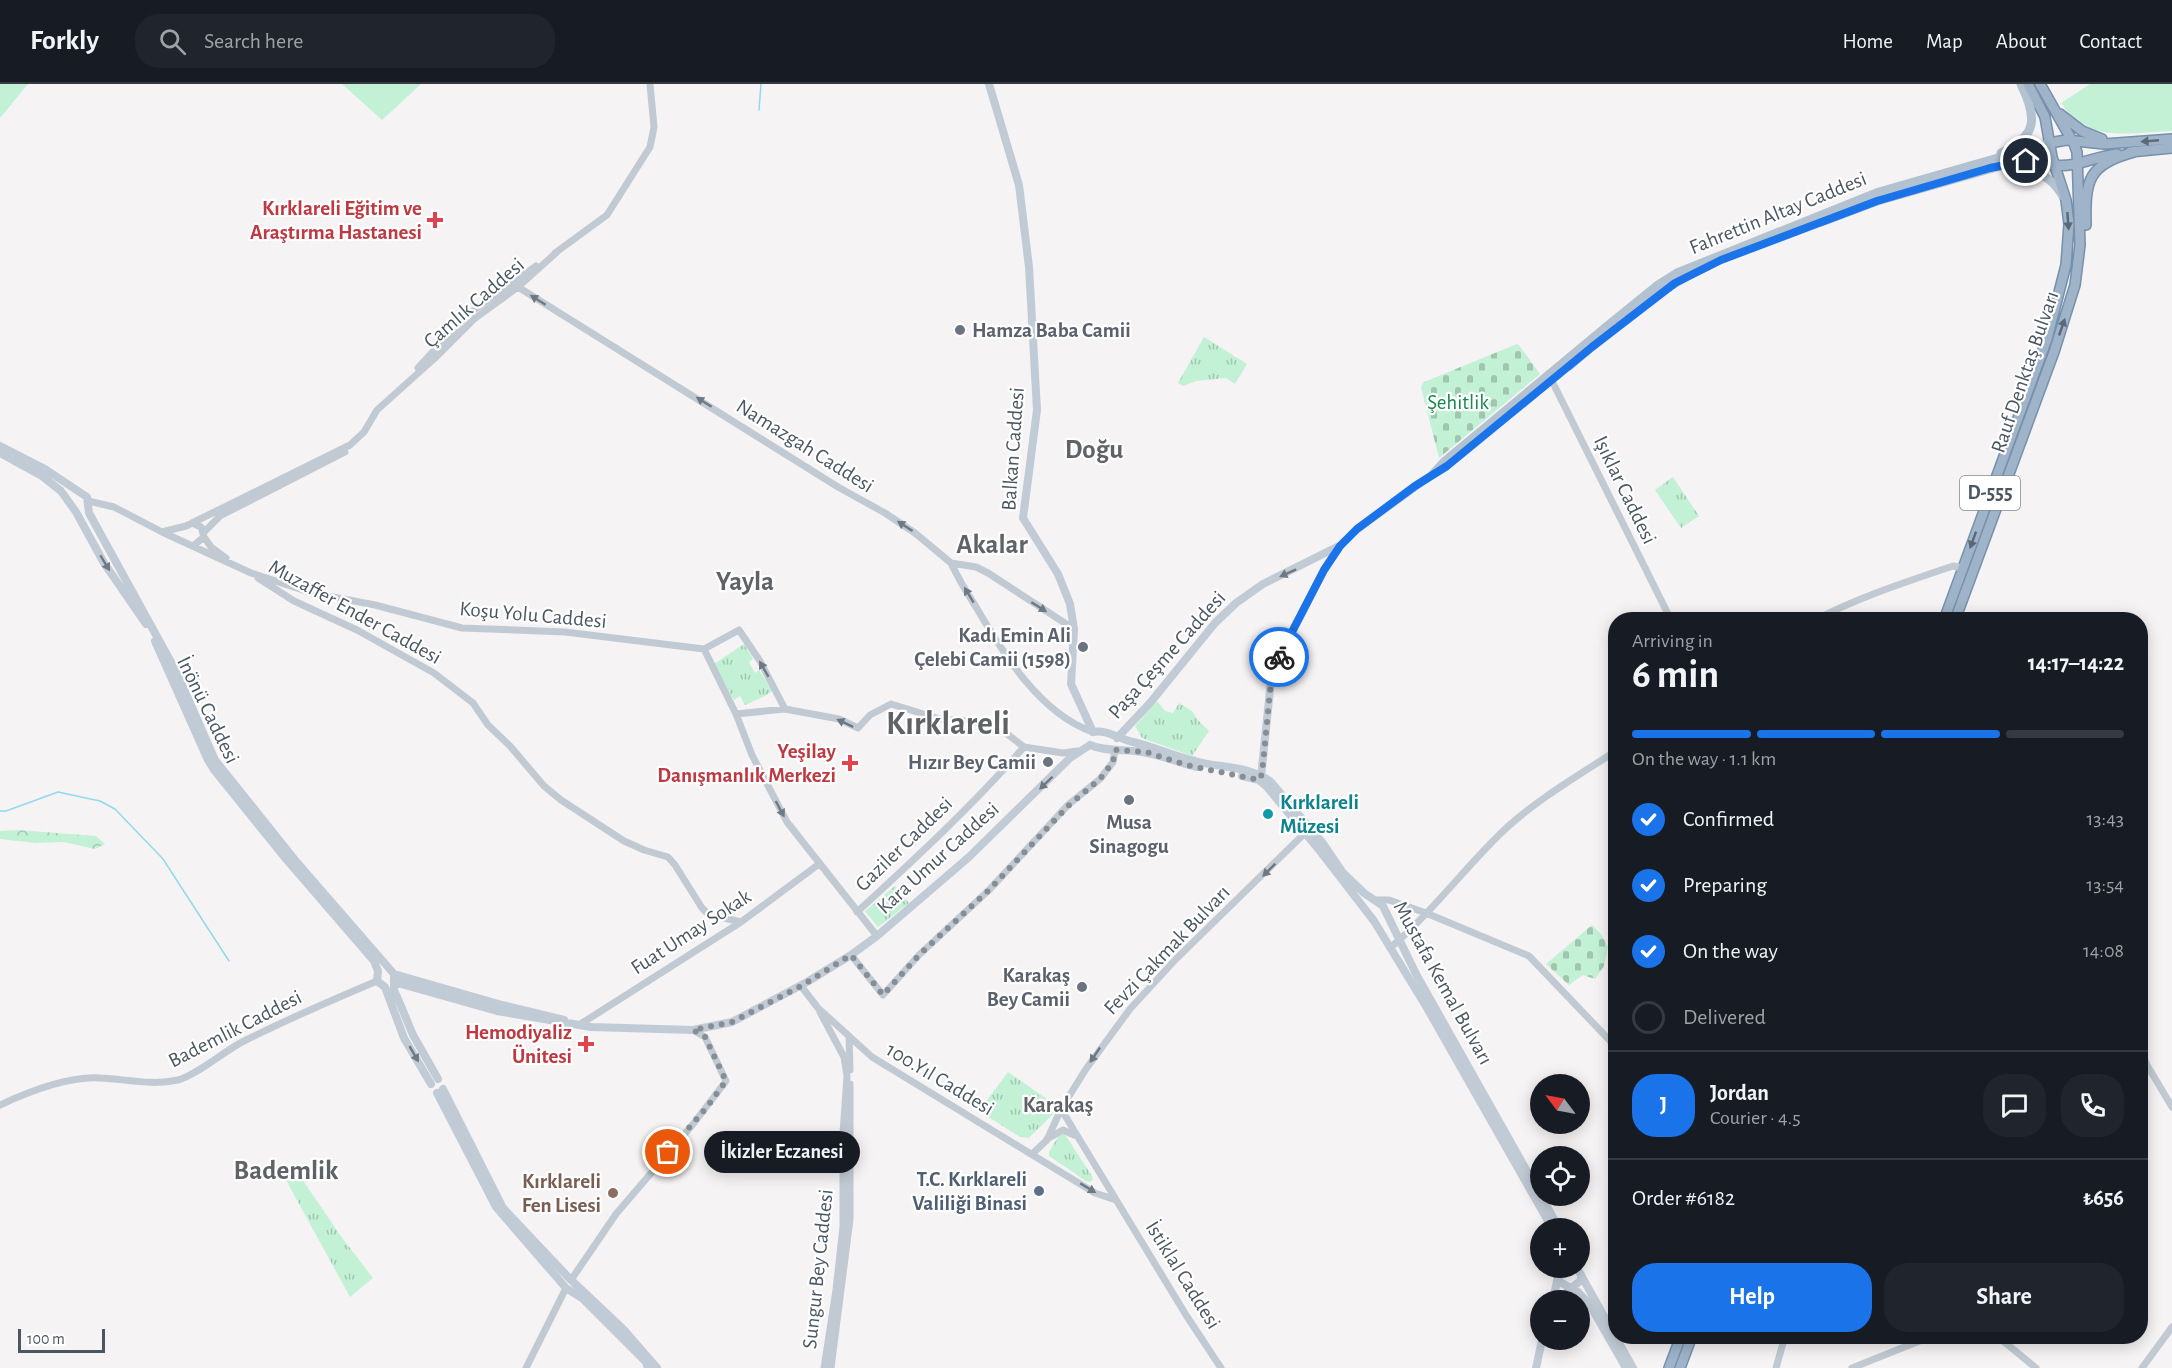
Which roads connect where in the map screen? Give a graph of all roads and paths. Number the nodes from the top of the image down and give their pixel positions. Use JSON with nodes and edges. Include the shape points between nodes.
{"nodes":[{"id":1,"x":650,"y":84,"type":"edge"},
{"id":2,"x":989,"y":84,"type":"edge"},
{"id":3,"x":2021,"y":84,"type":"edge"},
{"id":4,"x":2028,"y":84,"type":"edge"},
{"id":5,"x":2040,"y":84,"type":"edge"},
{"id":6,"x":2053,"y":108,"type":"junction"},
{"id":7,"x":2172,"y":139,"type":"edge"},
{"id":8,"x":2072,"y":140,"type":"junction"},
{"id":9,"x":2050,"y":143,"type":"junction"},
{"id":10,"x":2128,"y":143,"type":"junction"},
{"id":11,"x":2172,"y":148,"type":"edge"},
{"id":12,"x":2134,"y":152,"type":"junction"},
{"id":13,"x":2078,"y":163,"type":"junction"},
{"id":14,"x":1989,"y":164,"type":"junction"},
{"id":15,"x":2055,"y":165,"type":"junction"},
{"id":16,"x":2066,"y":200,"type":"junction"},
{"id":17,"x":557,"y":252,"type":"junction"},
{"id":18,"x":2076,"y":278,"type":"junction"},
{"id":19,"x":518,"y":287,"type":"junction"},
{"id":20,"x":411,"y":377,"type":"junction"},
{"id":21,"x":1551,"y":378,"type":"junction"},
{"id":22,"x":350,"y":445,"type":"junction"},
{"id":23,"x":0,"y":446,"type":"edge"},
{"id":24,"x":0,"y":453,"type":"edge"},
{"id":25,"x":1433,"y":474,"type":"joint"},
{"id":26,"x":80,"y":494,"type":"junction"},
{"id":27,"x":88,"y":504,"type":"junction"},
{"id":28,"x":73,"y":507,"type":"junction"},
{"id":29,"x":189,"y":524,"type":"junction"},
{"id":30,"x":162,"y":532,"type":"junction"},
{"id":31,"x":204,"y":535,"type":"junction"},
{"id":32,"x":189,"y":545,"type":"junction"},
{"id":33,"x":1340,"y":546,"type":"junction"},
{"id":34,"x":951,"y":563,"type":"junction"},
{"id":35,"x":238,"y":567,"type":"junction"},
{"id":36,"x":1962,"y":568,"type":"junction"},
{"id":37,"x":251,"y":573,"type":"junction"},
{"id":38,"x":1667,"y":612,"type":"edge"},
{"id":39,"x":1829,"y":612,"type":"edge"},
{"id":40,"x":1947,"y":612,"type":"edge"},
{"id":41,"x":1958,"y":612,"type":"edge"},
{"id":42,"x":1074,"y":629,"type":"junction"},
{"id":43,"x":704,"y":649,"type":"junction"},
{"id":44,"x":785,"y":709,"type":"junction"},
{"id":45,"x":736,"y":714,"type":"junction"},
{"id":46,"x":1093,"y":732,"type":"junction"},
{"id":47,"x":1117,"y":738,"type":"junction"},
{"id":48,"x":1090,"y":745,"type":"junction"},
{"id":49,"x":1024,"y":747,"type":"junction"},
{"id":50,"x":1115,"y":750,"type":"junction"},
{"id":51,"x":1608,"y":756,"type":"edge"},
{"id":52,"x":1260,"y":777,"type":"junction"},
{"id":53,"x":1307,"y":831,"type":"junction"},
{"id":54,"x":819,"y":864,"type":"junction"},
{"id":55,"x":1374,"y":900,"type":"junction"},
{"id":56,"x":1366,"y":909,"type":"junction"},
{"id":57,"x":857,"y":912,"type":"junction"},
{"id":58,"x":1426,"y":913,"type":"junction"},
{"id":59,"x":1388,"y":914,"type":"junction"},
{"id":60,"x":1374,"y":921,"type":"junction"},
{"id":61,"x":741,"y":922,"type":"junction"},
{"id":62,"x":877,"y":936,"type":"junction"},
{"id":63,"x":1400,"y":939,"type":"junction"},
{"id":64,"x":1390,"y":948,"type":"junction"},
{"id":65,"x":851,"y":955,"type":"junction"},
{"id":66,"x":392,"y":975,"type":"junction"},
{"id":67,"x":381,"y":981,"type":"junction"},
{"id":68,"x":801,"y":986,"type":"junction"},
{"id":69,"x":818,"y":1008,"type":"junction"},
{"id":70,"x":579,"y":1025,"type":"junction"},
{"id":71,"x":840,"y":1028,"type":"junction"},
{"id":72,"x":693,"y":1030,"type":"junction"},
{"id":73,"x":831,"y":1034,"type":"junction"},
{"id":74,"x":849,"y":1036,"type":"junction"},
{"id":75,"x":1608,"y":1039,"type":"edge"},
{"id":76,"x":864,"y":1050,"type":"junction"},
{"id":77,"x":849,"y":1052,"type":"junction"},
{"id":78,"x":2148,"y":1067,"type":"edge"},
{"id":79,"x":434,"y":1082,"type":"junction"},
{"id":80,"x":0,"y":1105,"type":"edge"},
{"id":81,"x":2172,"y":1107,"type":"edge"},
{"id":82,"x":1060,"y":1109,"type":"junction"},
{"id":83,"x":1077,"y":1136,"type":"junction"},
{"id":84,"x":1047,"y":1140,"type":"junction"},
{"id":85,"x":1032,"y":1154,"type":"junction"},
{"id":86,"x":1116,"y":1200,"type":"junction"},
{"id":87,"x":1546,"y":1218,"type":"edge"},
{"id":88,"x":1553,"y":1218,"type":"edge"},
{"id":89,"x":1559,"y":1278,"type":"edge"},
{"id":90,"x":1581,"y":1278,"type":"edge"},
{"id":91,"x":1583,"y":1278,"type":"edge"},
{"id":92,"x":567,"y":1283,"type":"junction"},
{"id":93,"x":1570,"y":1288,"type":"junction"},
{"id":94,"x":1608,"y":1323,"type":"edge"},
{"id":95,"x":2172,"y":1327,"type":"edge"},
{"id":96,"x":1608,"y":1336,"type":"edge"},
{"id":97,"x":1612,"y":1344,"type":"edge"},
{"id":98,"x":1620,"y":1344,"type":"edge"},
{"id":99,"x":1678,"y":1344,"type":"edge"},
{"id":100,"x":1689,"y":1344,"type":"edge"},
{"id":101,"x":1783,"y":1344,"type":"edge"},
{"id":102,"x":1912,"y":1344,"type":"edge"},
{"id":103,"x":2007,"y":1344,"type":"edge"},
{"id":104,"x":1540,"y":1350,"type":"edge"},
{"id":105,"x":1673,"y":1358,"type":"junction"},
{"id":106,"x":526,"y":1368,"type":"edge"},
{"id":107,"x":648,"y":1368,"type":"edge"},
{"id":108,"x":657,"y":1368,"type":"edge"},
{"id":109,"x":824,"y":1368,"type":"edge"},
{"id":110,"x":831,"y":1368,"type":"edge"},
{"id":111,"x":1221,"y":1368,"type":"edge"},
{"id":112,"x":1536,"y":1368,"type":"edge"},
{"id":113,"x":1626,"y":1368,"type":"edge"},
{"id":114,"x":1633,"y":1368,"type":"edge"},
{"id":115,"x":1664,"y":1368,"type":"edge"},
{"id":116,"x":1669,"y":1368,"type":"edge"},
{"id":117,"x":1680,"y":1368,"type":"edge"},
{"id":118,"x":1776,"y":1368,"type":"edge"},
{"id":119,"x":1852,"y":1368,"type":"edge"},
{"id":120,"x":2036,"y":1368,"type":"edge"},
{"id":121,"x":2142,"y":1368,"type":"edge"}],
"edges":[{"from":1,"to":17,"type":"street","name":"Çamlık Caddesi","via":[[654,133],[650,147],[607,215]]},
{"from":2,"to":42,"type":"main road","name":"Balkan Caddesi","via":[[1019,185],[1029,256],[1037,410],[1023,518],[1058,574],[1070,604]]},
{"from":3,"to":14,"type":"main road","via":[[2031,108],[2029,133]]},
{"from":4,"to":9,"type":"highway","number":"D-555","via":[[2045,117]]},
{"from":5,"to":6,"type":"highway","number":"D-555"},
{"from":6,"to":8,"type":"highway","number":"D-555"},
{"from":6,"to":10,"type":"highway","via":[[2090,135]]},
{"from":7,"to":10,"type":"highway","one_way":true},
{"from":8,"to":9,"type":"highway"},
{"from":8,"to":10,"type":"highway"},
{"from":8,"to":13,"type":"highway","number":"D-555"},
{"from":9,"to":14,"type":"main road","name":"Fahrettin Altay Caddesi"},
{"from":9,"to":15,"type":"highway","number":"D-555"},
{"from":11,"to":12,"type":"highway"},
{"from":12,"to":13,"type":"highway"},
{"from":12,"to":18,"type":"highway","via":[[2108,161],[2091,178],[2086,197],[2084,250]]},
{"from":13,"to":15,"type":"highway"},
{"from":13,"to":18,"type":"highway","name":"Rauf Denktaş Bulvarı","number":"D-555","via":[[2080,246]]},
{"from":14,"to":15,"type":"main road","name":"Fahrettin Altay Caddesi","via":[[2026,161]]},
{"from":14,"to":16,"type":"main road","via":[[2036,172],[2055,184]]},
{"from":14,"to":21,"type":"main road","name":"Fahrettin Altay Caddesi","via":[[1879,192],[1685,269],[1647,293]]},
{"from":15,"to":16,"type":"highway","name":"Rauf Denktaş Bulvarı","number":"D-555"},
{"from":16,"to":36,"type":"highway","name":"Rauf Denktaş Bulvarı","number":"D-555","one_way":true,"via":[[2068,255],[2055,314]]},
{"from":17,"to":19,"type":"street","name":"Çamlık Caddesi"},
{"from":17,"to":20,"type":"street","name":"Çamlık Caddesi","via":[[467,315]]},
{"from":41,"to":18,"type":"highway","name":"Rauf Denktaş Bulvarı","number":"D-555","one_way":true,"via":[[2054,352]]},
{"from":19,"to":20,"type":"street","name":"Çamlık Caddesi","via":[[474,319]]},
{"from":34,"to":19,"type":"street","name":"Namazgah Caddesi","one_way":true,"via":[[885,513]]},
{"from":20,"to":22,"type":"street","name":"Çamlık Caddesi","via":[[377,410],[364,432]]},
{"from":21,"to":25,"type":"main road","name":"Fahrettin Altay Caddesi"},
{"from":21,"to":38,"type":"street","name":"Işıklar Caddesi"},
{"from":22,"to":29,"type":"street","name":"Çamlık Caddesi"},
{"from":22,"to":31,"type":"street","name":"Çamlık Caddesi","via":[[346,452],[220,516]]},
{"from":23,"to":26,"type":"main road","via":[[45,469]]},
{"from":24,"to":28,"type":"main road","name":"İnönü Caddesi","via":[[51,483]]},
{"from":25,"to":33,"type":"main road","via":[[1357,529]]},
{"from":26,"to":27,"type":"main road"},
{"from":26,"to":28,"type":"main road","via":[[72,499]]},
{"from":27,"to":28,"type":"main road","via":[[81,511]]},
{"from":27,"to":30,"type":"street","name":"Koşu Yolu Caddesi","via":[[108,504]]},
{"from":27,"to":66,"type":"main road","name":"İnönü Caddesi","via":[[89,513],[177,672],[215,760]]},
{"from":28,"to":67,"type":"main road","name":"İnönü Caddesi","one_way":true,"via":[[104,563],[147,626],[211,766],[374,961]]},
{"from":29,"to":30,"type":"street","name":"Çamlık Caddesi"},
{"from":29,"to":31,"type":"street","via":[[201,526]]},
{"from":29,"to":32,"type":"street","via":[[183,534]]},
{"from":30,"to":32,"type":"street","name":"Koşu Yolu Caddesi"},
{"from":31,"to":32,"type":"street","name":"Çamlık Caddesi"},
{"from":31,"to":35,"type":"street","name":"Koşu Yolu Caddesi","via":[[212,547]]},
{"from":32,"to":35,"type":"street","name":"Koşu Yolu Caddesi"},
{"from":33,"to":47,"type":"main road","name":"Paşa Çeşme Caddesi","one_way":true,"via":[[1263,584],[1236,603]]},
{"from":33,"to":52,"type":"main road","via":[[1272,671]]},
{"from":34,"to":42,"type":"street","name":"Namazgah Caddesi","one_way":true,"via":[[988,573]]},
{"from":46,"to":34,"type":"street","one_way":true,"via":[[1078,727],[1038,695],[993,636]]},
{"from":35,"to":37,"type":"street","name":"Koşu Yolu Caddesi"},
{"from":36,"to":39,"type":"street","via":[[1953,566]]},
{"from":36,"to":40,"type":"highway","name":"Rauf Denktaş Bulvarı","number":"D-555"},
{"from":37,"to":43,"type":"street","name":"Koşu Yolu Caddesi","via":[[462,628],[565,632]]},
{"from":37,"to":61,"type":"street","name":"Muzaffer Ender Caddesi","via":[[294,601],[357,630],[434,673],[473,703],[488,725],[561,800],[624,841],[668,857],[708,914]]},
{"from":42,"to":46,"type":"main road","name":"Balkan Caddesi","via":[[1071,684]]},
{"from":44,"to":43,"type":"street","one_way":true,"via":[[739,630]]},
{"from":43,"to":45,"type":"street"},
{"from":44,"to":45,"type":"street"},
{"from":49,"to":44,"type":"street","one_way":true,"via":[[993,723],[940,719],[891,704],[870,715],[858,728],[839,719]]},
{"from":45,"to":54,"type":"street","one_way":true,"via":[[752,756],[787,822]]},
{"from":46,"to":47,"type":"main road"},
{"from":46,"to":48,"type":"main road"},
{"from":47,"to":50,"type":"main road"},
{"from":47,"to":52,"type":"main road"},
{"from":48,"to":49,"type":"street","via":[[1074,753]]},
{"from":48,"to":50,"type":"main road","via":[[1103,751]]},
{"from":48,"to":62,"type":"main road","name":"Kara Umur Caddesi","one_way":true,"via":[[1070,758],[969,857]]},
{"from":49,"to":57,"type":"street","name":"Gaziler Caddesi"},
{"from":50,"to":52,"type":"main road","via":[[1146,752],[1186,765]]},
{"from":50,"to":65,"type":"street","via":[[1113,762],[1100,779],[1068,806],[883,995]]},
{"from":51,"to":58,"type":"street","via":[[1497,836]]},
{"from":52,"to":53,"type":"main road","name":"Mustafa Kemal Bulvarı","via":[[1271,782]]},
{"from":53,"to":55,"type":"main road","name":"Mustafa Kemal Bulvarı","via":[[1322,842],[1344,873]]},
{"from":53,"to":56,"type":"main road","name":"Mustafa Kemal Bulvarı"},
{"from":53,"to":82,"type":"street","name":"Fevzi Çakmak Bulvarı","one_way":true,"via":[[1130,1009]]},
{"from":54,"to":57,"type":"street"},
{"from":54,"to":61,"type":"street","name":"Fuat Umay Sokak"},
{"from":55,"to":56,"type":"main road"},
{"from":55,"to":58,"type":"street","via":[[1389,900]]},
{"from":55,"to":59,"type":"main road","name":"Mustafa Kemal Bulvarı"},
{"from":56,"to":60,"type":"main road","name":"Mustafa Kemal Bulvarı"},
{"from":57,"to":62,"type":"street"},
{"from":58,"to":63,"type":"street"},
{"from":58,"to":75,"type":"street","via":[[1529,956]]},
{"from":59,"to":60,"type":"main road"},
{"from":59,"to":63,"type":"main road","name":"Mustafa Kemal Bulvarı"},
{"from":60,"to":64,"type":"main road","name":"Mustafa Kemal Bulvarı"},
{"from":61,"to":70,"type":"street","name":"Fuat Umay Sokak"},
{"from":62,"to":65,"type":"main road","name":"Kara Umur Caddesi"},
{"from":63,"to":64,"type":"street"},
{"from":63,"to":88,"type":"main road","name":"Mustafa Kemal Bulvarı"},
{"from":64,"to":87,"type":"main road","name":"Mustafa Kemal Bulvarı"},
{"from":65,"to":68,"type":"main road","name":"Kara Umur Caddesi"},
{"from":66,"to":67,"type":"main road"},
{"from":66,"to":67,"type":"main road","via":[[391,986]]},
{"from":66,"to":70,"type":"main road","via":[[497,1011]]},
{"from":66,"to":79,"type":"main road","via":[[394,990]]},
{"from":67,"to":79,"type":"main road","name":"İnönü Caddesi","one_way":true,"via":[[404,1038]]},
{"from":67,"to":80,"type":"street","name":"Bademlik Caddesi","via":[[294,1016],[178,1080],[84,1078]]},
{"from":68,"to":69,"type":"street","name":"100.Yıl Caddesi"},
{"from":68,"to":72,"type":"main road","name":"Kara Umur Caddesi","via":[[732,1022]]},
{"from":69,"to":71,"type":"street","name":"100.Yıl Caddesi"},
{"from":69,"to":73,"type":"street","name":"100.Yıl Caddesi"},
{"from":70,"to":72,"type":"main road","name":"Kara Umur Caddesi"},
{"from":71,"to":73,"type":"street"},
{"from":71,"to":74,"type":"street","name":"100.Yıl Caddesi"},
{"from":72,"to":92,"type":"street","via":[[705,1037],[726,1081],[616,1214]]},
{"from":73,"to":109,"type":"street","name":"Sungur Bey Caddesi","via":[[844,1058],[847,1076],[843,1227]]},
{"from":74,"to":76,"type":"street","name":"100.Yıl Caddesi"},
{"from":74,"to":77,"type":"street","name":"Sungur Bey Caddesi"},
{"from":76,"to":77,"type":"street","name":"100.Yıl Caddesi"},
{"from":76,"to":85,"type":"street","name":"100.Yıl Caddesi"},
{"from":77,"to":110,"type":"street","name":"Sungur Bey Caddesi","via":[[850,1219]]},
{"from":78,"to":81,"type":"street"},
{"from":79,"to":92,"type":"main road","via":[[432,1090],[440,1091],[503,1208]]},
{"from":82,"to":83,"type":"street","name":"İstiklal Caddesi"},
{"from":82,"to":84,"type":"street","name":"Fevzi Çakmak Bulvarı"},
{"from":83,"to":84,"type":"street","name":"Fevzi Çakmak Bulvarı","via":[[1063,1130]]},
{"from":83,"to":86,"type":"street","name":"İstiklal Caddesi"},
{"from":84,"to":85,"type":"street","name":"Fevzi Çakmak Bulvarı"},
{"from":85,"to":86,"type":"street","name":"100.Yıl Caddesi","one_way":true,"via":[[1095,1193]]},
{"from":86,"to":111,"type":"street","name":"İstiklal Caddesi"},
{"from":89,"to":93,"type":"main road"},
{"from":90,"to":93,"type":"main road"},
{"from":91,"to":94,"type":"main road"},
{"from":92,"to":106,"type":"street"},
{"from":92,"to":107,"type":"main road"},
{"from":92,"to":108,"type":"main road","via":[[623,1329]]},
{"from":93,"to":96,"type":"main road","via":[[1590,1305]]},
{"from":95,"to":121,"type":"street"},
{"from":97,"to":113,"type":"main road"},
{"from":98,"to":114,"type":"main road"},
{"from":99,"to":105,"type":"highway"},
{"from":100,"to":117,"type":"highway"},
{"from":101,"to":118,"type":"street"},
{"from":102,"to":119,"type":"street"},
{"from":103,"to":120,"type":"street"},
{"from":104,"to":112,"type":"main road"},
{"from":105,"to":115,"type":"main road"},
{"from":105,"to":116,"type":"highway"}]}
